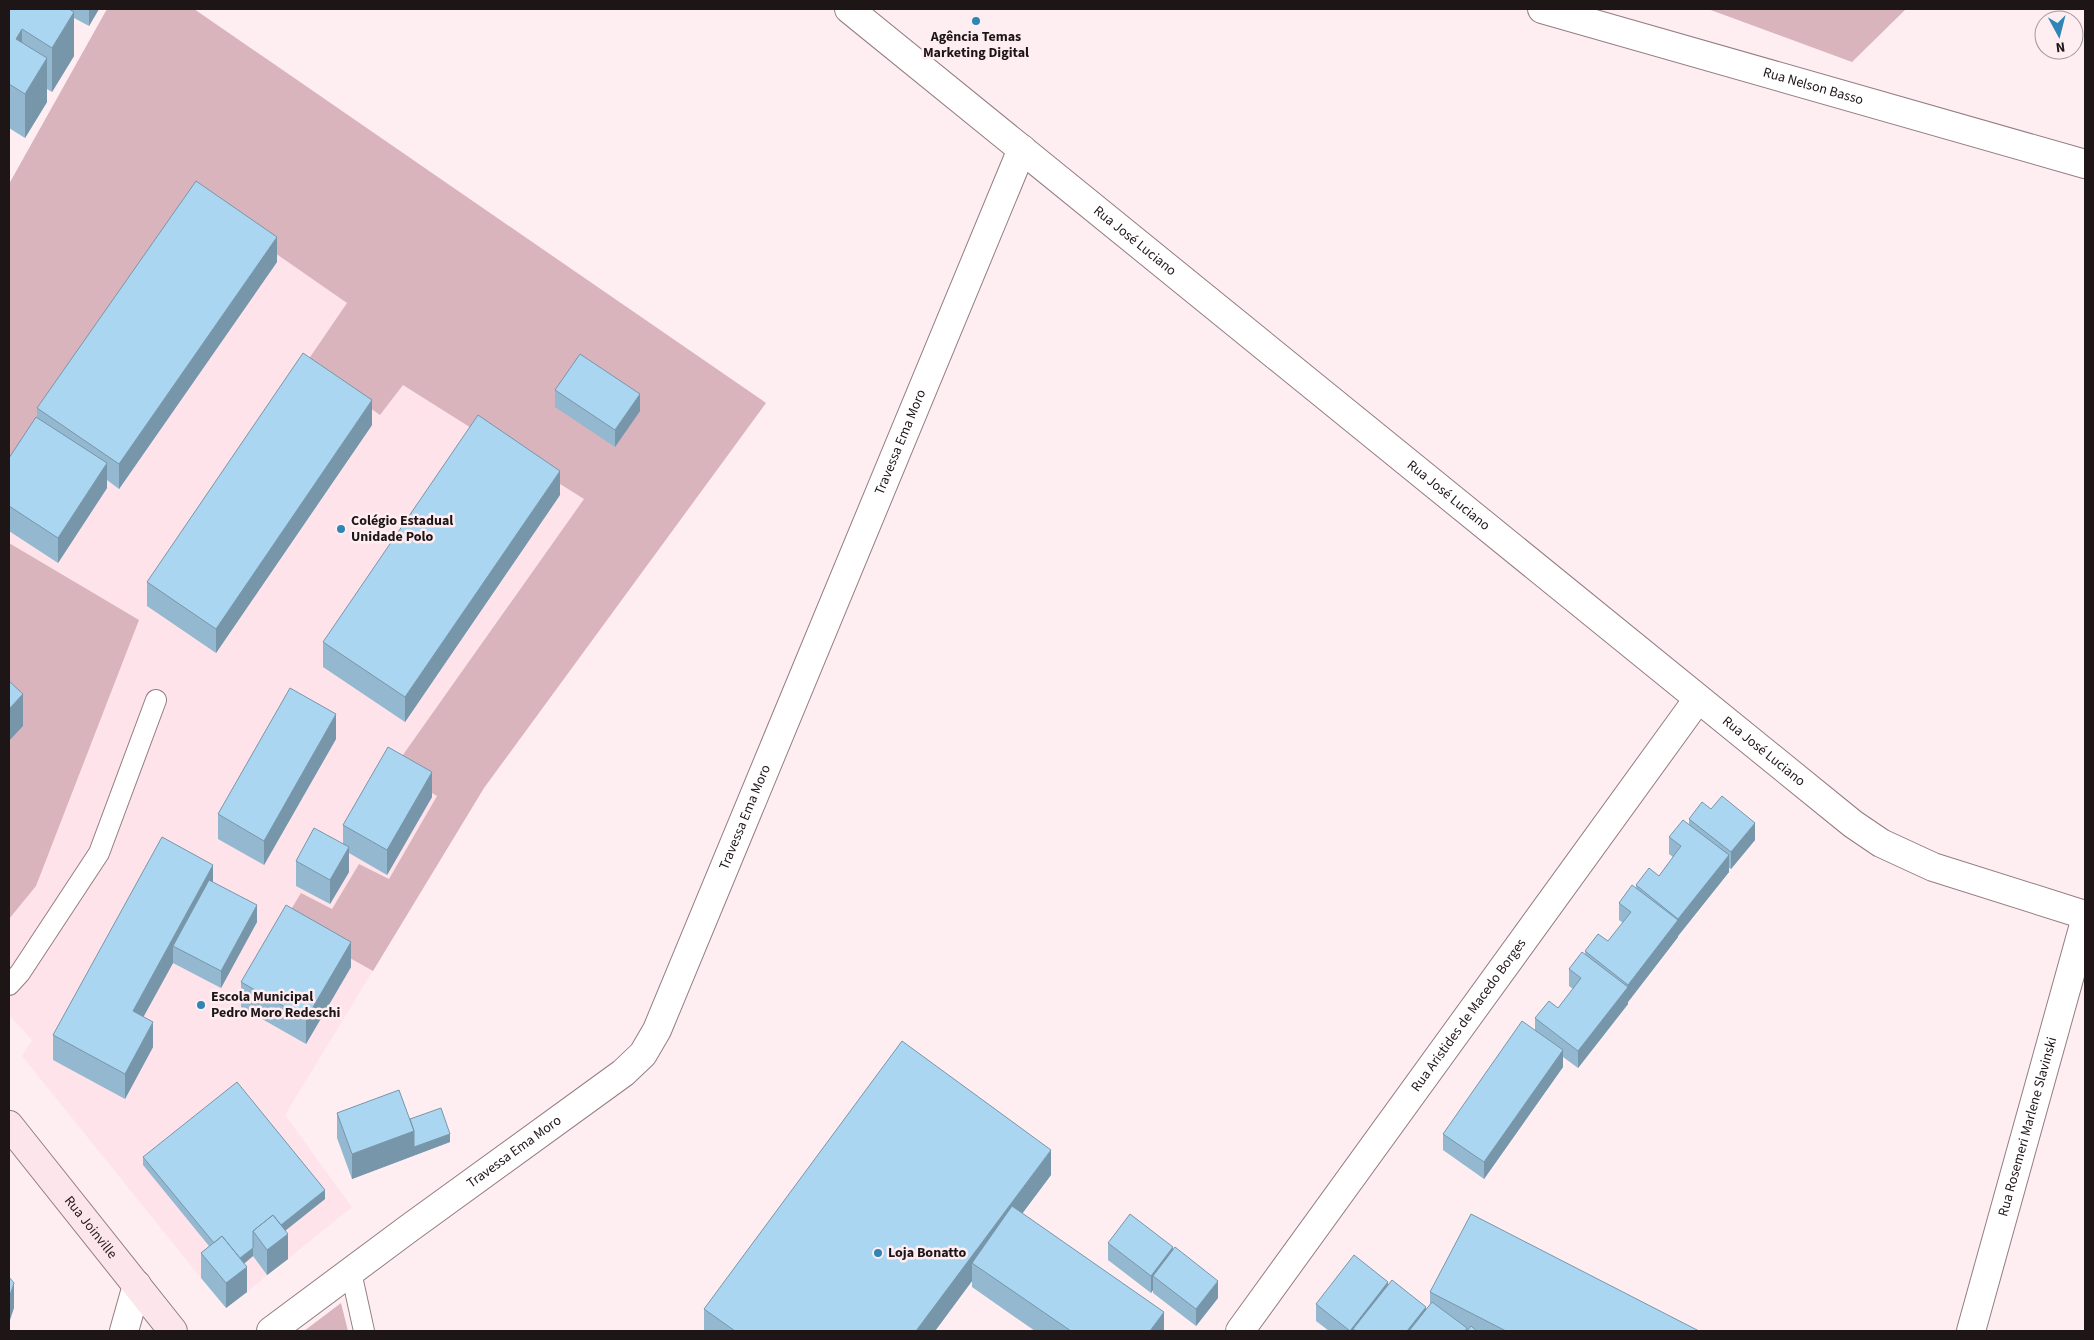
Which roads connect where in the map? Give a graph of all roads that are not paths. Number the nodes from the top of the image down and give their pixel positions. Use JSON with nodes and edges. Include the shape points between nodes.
{"nodes":[{"id":1,"x":849,"y":9,"type":"edge"},
{"id":2,"x":1542,"y":9,"type":"edge"},
{"id":3,"x":1022,"y":149,"type":"junction"},
{"id":4,"x":2085,"y":164,"type":"edge"},
{"id":5,"x":1698,"y":699,"type":"junction"},
{"id":6,"x":156,"y":700,"type":"dead end"},
{"id":7,"x":2085,"y":915,"type":"edge"},
{"id":8,"x":2085,"y":921,"type":"edge"},
{"id":9,"x":9,"y":985,"type":"edge"},
{"id":10,"x":9,"y":1125,"type":"edge"},
{"id":11,"x":350,"y":1272,"type":"junction"},
{"id":12,"x":137,"y":1286,"type":"junction"},
{"id":13,"x":124,"y":1331,"type":"edge"},
{"id":14,"x":173,"y":1331,"type":"edge"},
{"id":15,"x":271,"y":1331,"type":"edge"},
{"id":16,"x":364,"y":1331,"type":"edge"},
{"id":17,"x":1240,"y":1331,"type":"edge"},
{"id":18,"x":1971,"y":1331,"type":"edge"}],
"edges":[{"from":1,"to":3,"type":"street","name":"Rua José Luciano"},
{"from":2,"to":4,"type":"street","name":"Rua Nelson Basso"},
{"from":3,"to":5,"type":"street","name":"Rua José Luciano"},
{"from":3,"to":11,"type":"street","name":"Travessa Ema Moro","via":[[644,1054],[623,1073]]},
{"from":5,"to":7,"type":"street","name":"Rua José Luciano","via":[[1881,843],[1933,866]]},
{"from":5,"to":17,"type":"street","name":"Rua Aristides de Macedo Borges"},
{"from":6,"to":9,"type":"lane","via":[[99,853]]},
{"from":8,"to":18,"type":"street","name":"Rua Rosemeri Marlene Slavinski"},
{"from":10,"to":12,"type":"main road","name":"Rua Joinville"},
{"from":11,"to":15,"type":"street","name":"Travessa Ema Moro"},
{"from":11,"to":16,"type":"lane"},
{"from":12,"to":13,"type":"street"},
{"from":12,"to":14,"type":"main road","name":"Rua Joinville"}]}
